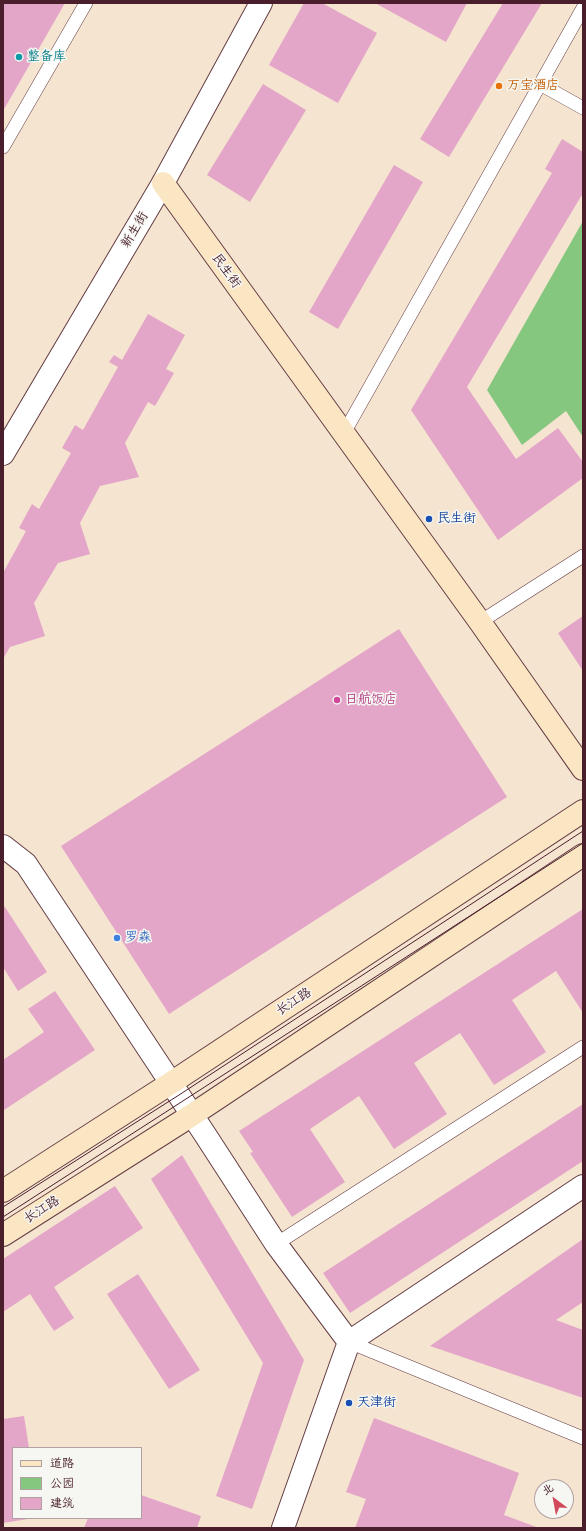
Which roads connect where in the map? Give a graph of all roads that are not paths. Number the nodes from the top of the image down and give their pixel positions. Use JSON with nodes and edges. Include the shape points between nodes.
{"nodes":[{"id":1,"x":86,"y":3,"type":"edge"},
{"id":2,"x":261,"y":3,"type":"edge"},
{"id":3,"x":583,"y":8,"type":"edge"},
{"id":4,"x":540,"y":84,"type":"junction"},
{"id":5,"x":583,"y":108,"type":"edge"},
{"id":6,"x":3,"y":147,"type":"edge"},
{"id":7,"x":163,"y":184,"type":"junction"},
{"id":8,"x":344,"y":433,"type":"junction"},
{"id":9,"x":3,"y":454,"type":"edge"},
{"id":10,"x":583,"y":556,"type":"edge"},
{"id":11,"x":480,"y":622,"type":"junction"},
{"id":12,"x":583,"y":769,"type":"edge"},
{"id":13,"x":583,"y":811,"type":"edge"},
{"id":14,"x":3,"y":846,"type":"edge"},
{"id":15,"x":583,"y":855,"type":"edge"},
{"id":16,"x":583,"y":1047,"type":"edge"},
{"id":17,"x":171,"y":1083,"type":"junction"},
{"id":18,"x":188,"y":1108,"type":"junction"},
{"id":19,"x":583,"y":1186,"type":"edge"},
{"id":20,"x":3,"y":1191,"type":"edge"},
{"id":21,"x":3,"y":1235,"type":"edge"},
{"id":22,"x":276,"y":1244,"type":"junction"},
{"id":23,"x":349,"y":1342,"type":"junction"},
{"id":24,"x":583,"y":1438,"type":"edge"},
{"id":25,"x":283,"y":1528,"type":"edge"}],
"edges":[{"from":1,"to":6,"type":"lane"},
{"from":2,"to":7,"type":"street","name":"新生街"},
{"from":3,"to":4,"type":"lane"},
{"from":4,"to":5,"type":"lane"},
{"from":4,"to":8,"type":"lane"},
{"from":7,"to":8,"type":"main road","name":"民生街"},
{"from":7,"to":9,"type":"street","name":"新生街"},
{"from":8,"to":11,"type":"main road","name":"民生街"},
{"from":10,"to":11,"type":"lane"},
{"from":11,"to":12,"type":"main road","name":"民生街"},
{"from":13,"to":17,"type":"main road","name":"长江路"},
{"from":14,"to":17,"type":"street","via":[[26,864]]},
{"from":15,"to":18,"type":"main road","name":"长江路"},
{"from":16,"to":22,"type":"lane"},
{"from":17,"to":18,"type":"street"},
{"from":17,"to":20,"type":"main road","name":"长江路"},
{"from":18,"to":21,"type":"main road","name":"长江路"},
{"from":18,"to":22,"type":"street"},
{"from":19,"to":23,"type":"street"},
{"from":22,"to":23,"type":"street"},
{"from":23,"to":24,"type":"lane"},
{"from":23,"to":25,"type":"street"}]}
